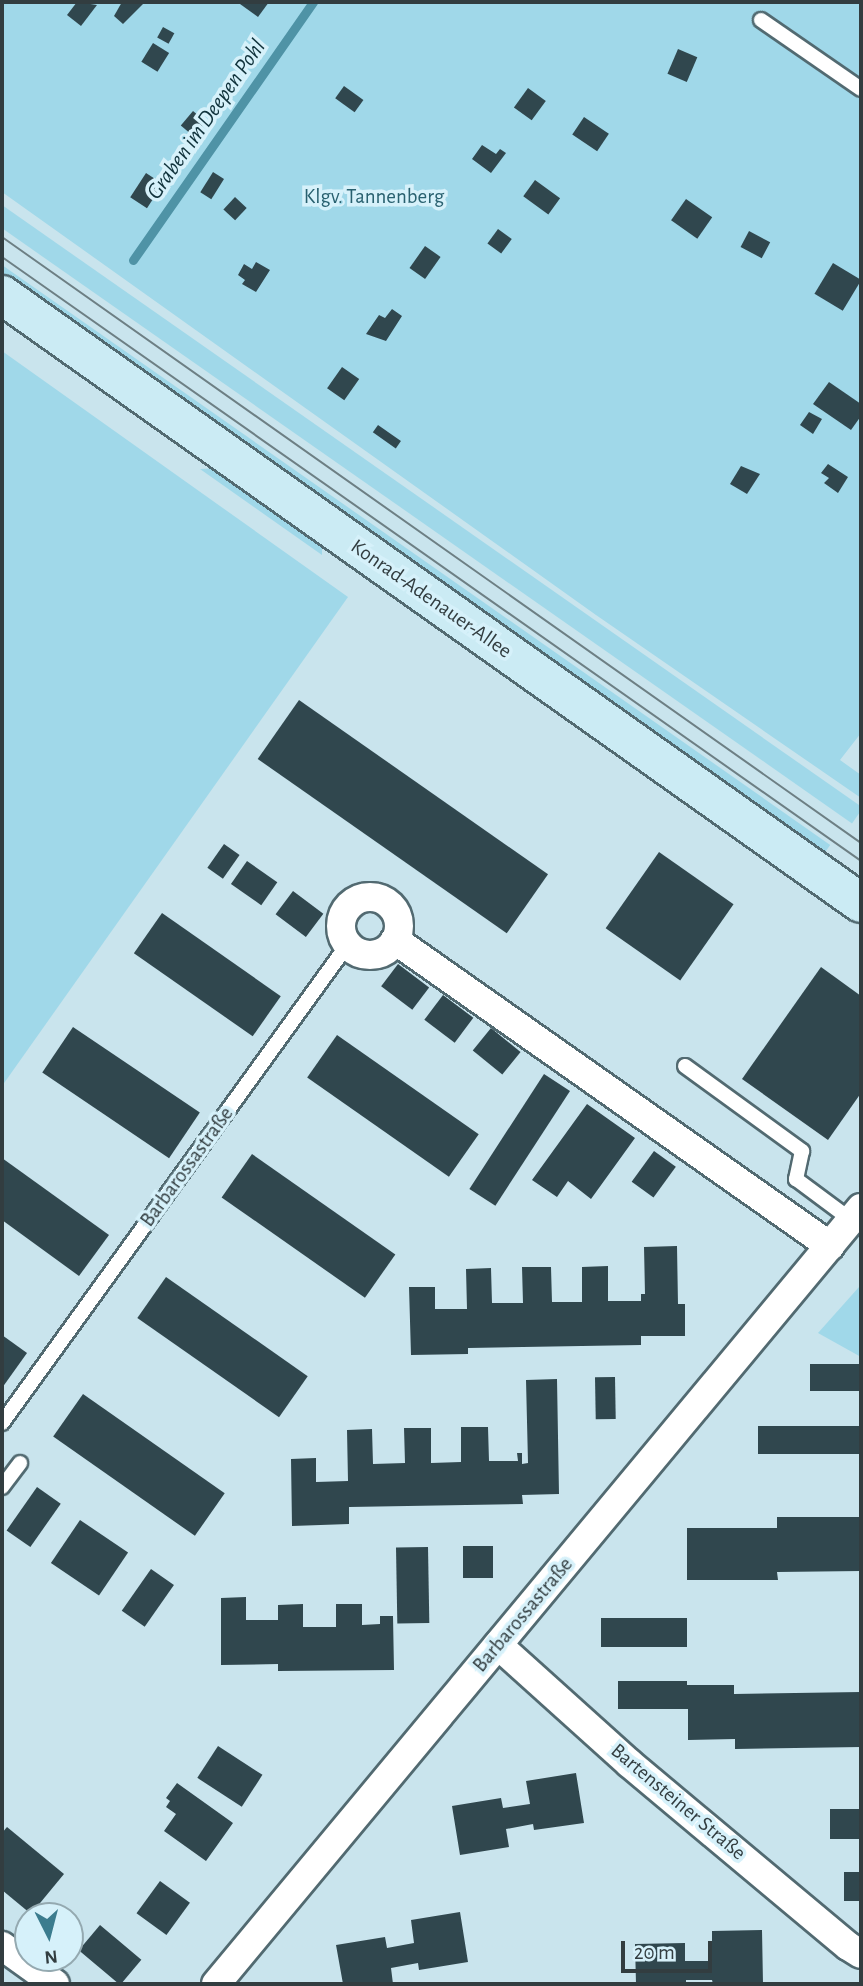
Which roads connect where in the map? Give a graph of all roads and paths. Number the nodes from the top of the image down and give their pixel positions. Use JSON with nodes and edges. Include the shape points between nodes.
{"nodes":[{"id":1,"x":761,"y":20,"type":"dead end"},
{"id":2,"x":861,"y":89,"type":"edge"},
{"id":3,"x":2,"y":295,"type":"edge"},
{"id":4,"x":861,"y":902,"type":"edge"},
{"id":5,"x":395,"y":940,"type":"junction"},
{"id":6,"x":348,"y":944,"type":"junction"},
{"id":7,"x":685,"y":1066,"type":"dead end"},
{"id":8,"x":856,"y":1214,"type":"edge"},
{"id":9,"x":830,"y":1246,"type":"junction"},
{"id":10,"x":2,"y":1423,"type":"edge"},
{"id":11,"x":20,"y":1463,"type":"dead end"},
{"id":12,"x":2,"y":1487,"type":"edge"},
{"id":13,"x":498,"y":1645,"type":"junction"},
{"id":14,"x":2,"y":1946,"type":"edge"},
{"id":15,"x":861,"y":1954,"type":"edge"},
{"id":16,"x":55,"y":1984,"type":"edge"},
{"id":17,"x":216,"y":1984,"type":"edge"}],
"edges":[{"from":1,"to":2,"type":"lane"},
{"from":3,"to":4,"type":"main road","name":"Konrad-Adenauer-Allee"},
{"from":5,"to":6,"type":"street","via":[[373,954],[361,953]]},
{"from":5,"to":6,"type":"street","via":[[399,922],[395,911],[383,900],[365,897],[344,914],[341,928]]},
{"from":5,"to":9,"type":"street"},
{"from":6,"to":10,"type":"lane","name":"Barbarossastraße"},
{"from":7,"to":8,"type":"lane","via":[[803,1151],[796,1179]]},
{"from":8,"to":9,"type":"street","name":"Barbarossastraße"},
{"from":9,"to":13,"type":"street","name":"Barbarossastraße"},
{"from":11,"to":12,"type":"lane"},
{"from":13,"to":15,"type":"street","name":"Bartensteiner Straße","via":[[629,1763]]},
{"from":13,"to":17,"type":"street","name":"Barbarossastraße"},
{"from":14,"to":16,"type":"street"}]}
